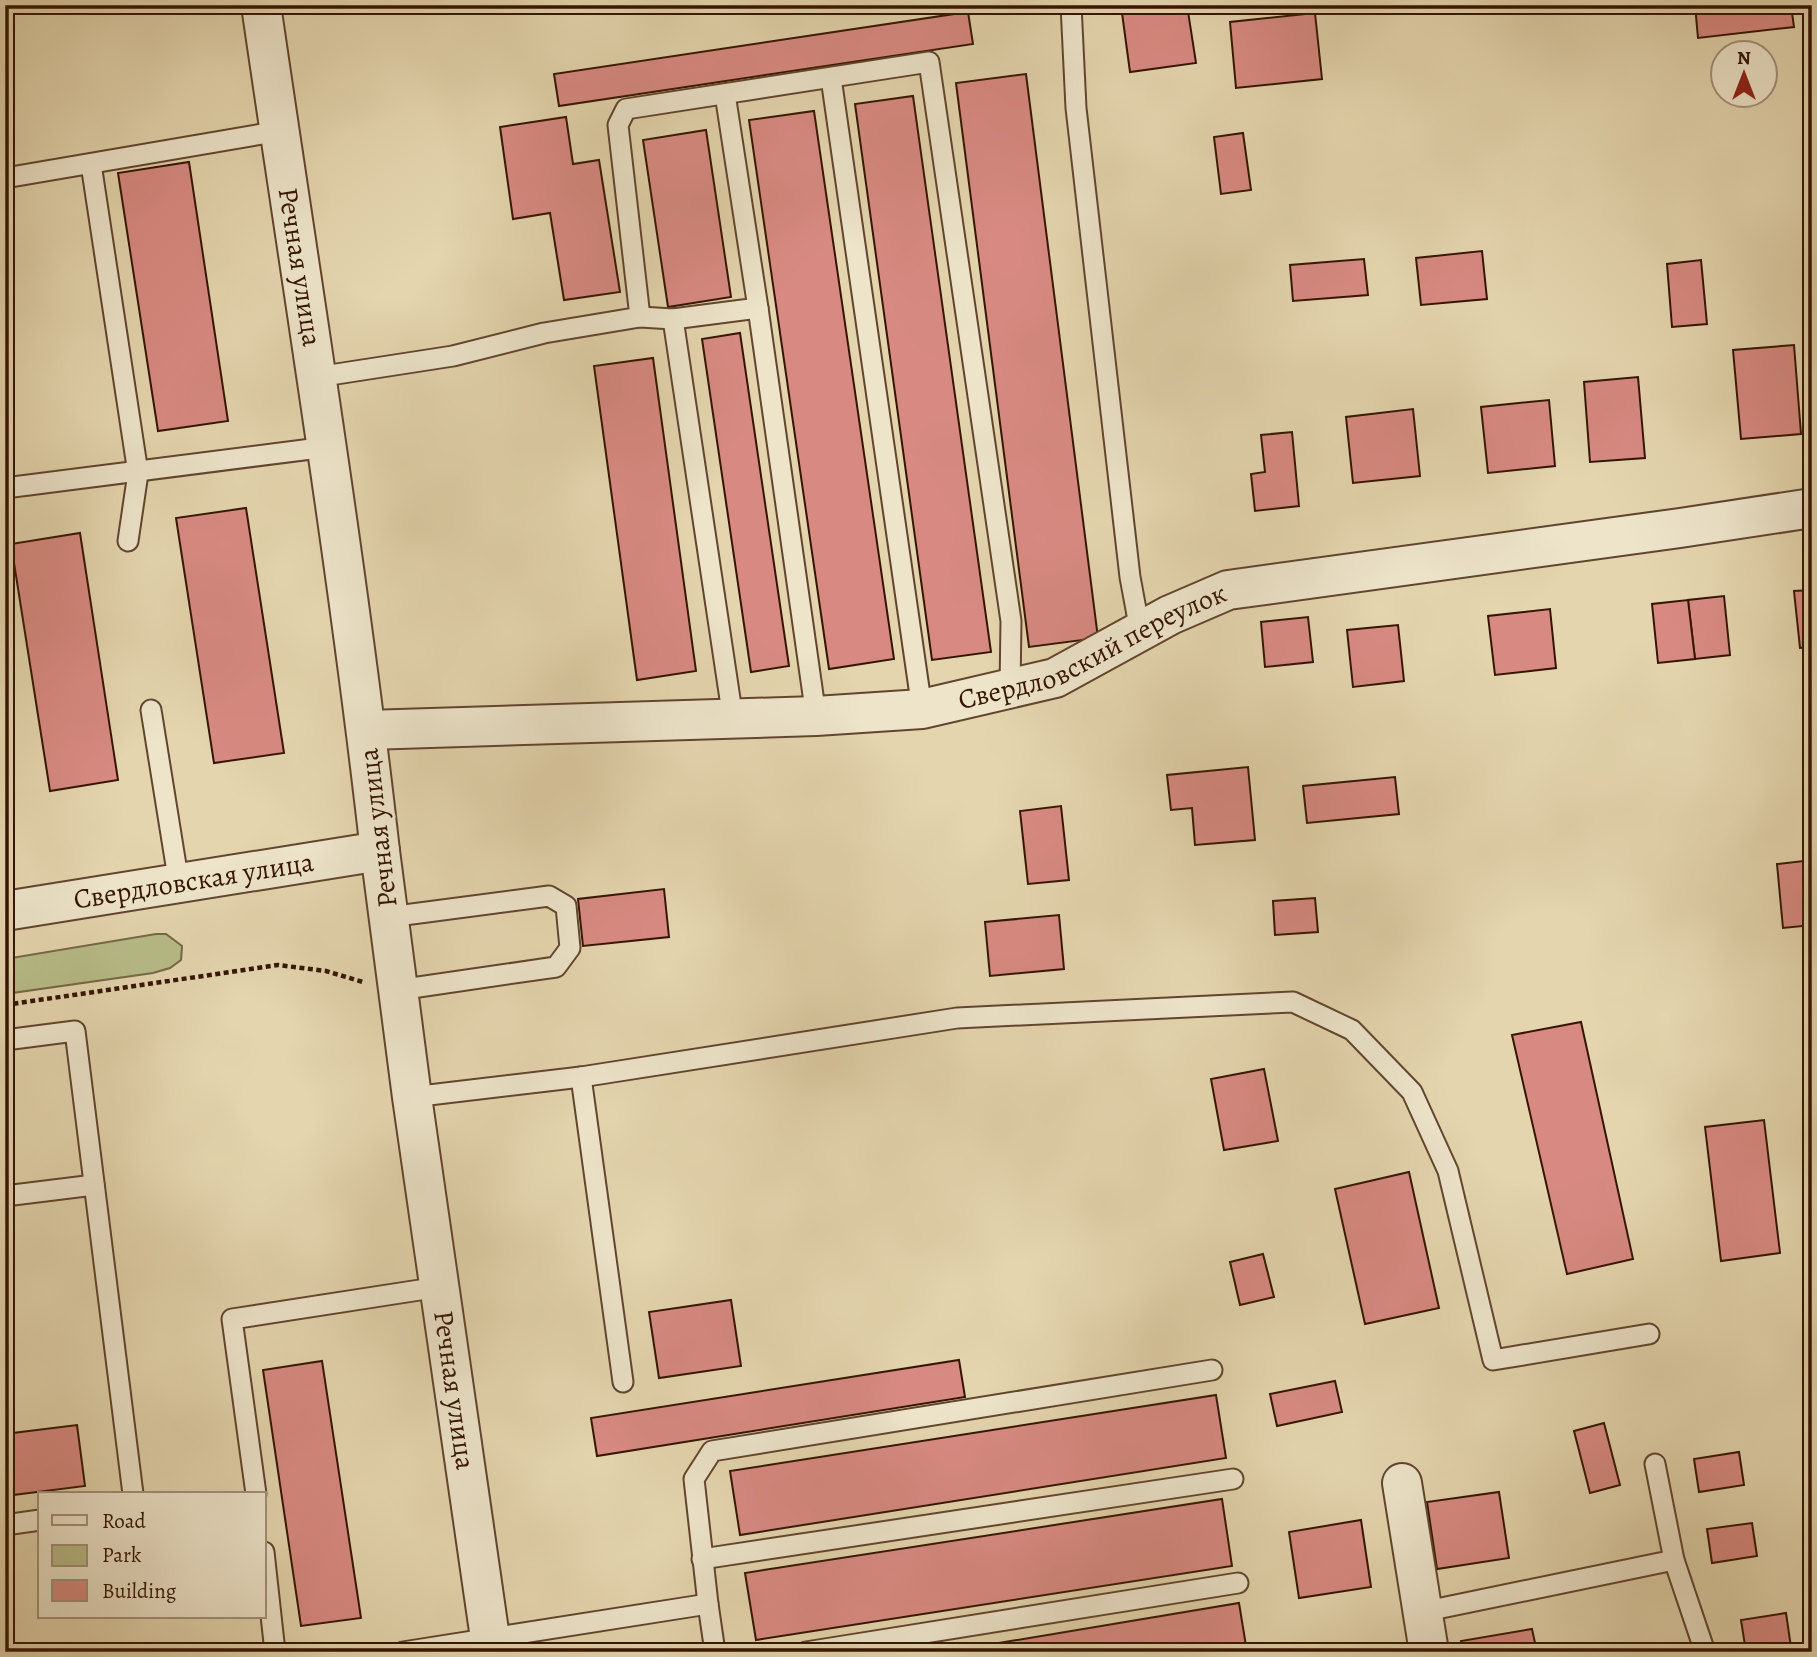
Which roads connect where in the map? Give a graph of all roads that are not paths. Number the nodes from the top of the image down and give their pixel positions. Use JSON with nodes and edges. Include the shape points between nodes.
{"nodes":[{"id":1,"x":261,"y":5,"type":"edge"},
{"id":2,"x":1076,"y":10,"type":"edge"},
{"id":3,"x":831,"y":78,"type":"junction"},
{"id":4,"x":725,"y":94,"type":"junction"},
{"id":5,"x":279,"y":131,"type":"junction"},
{"id":6,"x":91,"y":164,"type":"junction"},
{"id":7,"x":5,"y":178,"type":"edge"},
{"id":8,"x":758,"y":307,"type":"junction"},
{"id":9,"x":640,"y":317,"type":"junction"},
{"id":10,"x":673,"y":319,"type":"junction"},
{"id":11,"x":317,"y":377,"type":"junction"},
{"id":12,"x":327,"y":447,"type":"junction"},
{"id":13,"x":138,"y":472,"type":"junction"},
{"id":14,"x":5,"y":488,"type":"edge"},
{"id":15,"x":1812,"y":508,"type":"edge"},
{"id":16,"x":128,"y":541,"type":"dead end"},
{"id":17,"x":1140,"y":631,"type":"junction"},
{"id":18,"x":1010,"y":688,"type":"junction"},
{"id":19,"x":922,"y":709,"type":"junction"},
{"id":20,"x":152,"y":710,"type":"dead end"},
{"id":21,"x":816,"y":716,"type":"junction"},
{"id":22,"x":733,"y":719,"type":"junction"},
{"id":23,"x":367,"y":730,"type":"junction"},
{"id":24,"x":380,"y":851,"type":"junction"},
{"id":25,"x":179,"y":884,"type":"junction"},
{"id":26,"x":5,"y":911,"type":"edge"},
{"id":27,"x":389,"y":917,"type":"junction"},
{"id":28,"x":384,"y":987,"type":"junction"},
{"id":29,"x":5,"y":1040,"type":"edge"},
{"id":30,"x":581,"y":1077,"type":"junction"},
{"id":31,"x":412,"y":1097,"type":"junction"},
{"id":32,"x":94,"y":1185,"type":"junction"},
{"id":33,"x":5,"y":1196,"type":"edge"},
{"id":34,"x":439,"y":1287,"type":"junction"},
{"id":35,"x":1649,"y":1334,"type":"dead end"},
{"id":36,"x":1212,"y":1370,"type":"dead end"},
{"id":37,"x":623,"y":1382,"type":"dead end"},
{"id":38,"x":1655,"y":1464,"type":"dead end"},
{"id":39,"x":1233,"y":1479,"type":"dead end"},
{"id":40,"x":1402,"y":1483,"type":"dead end"},
{"id":41,"x":132,"y":1492,"type":"edge"},
{"id":42,"x":256,"y":1492,"type":"edge"},
{"id":43,"x":38,"y":1520,"type":"edge"},
{"id":44,"x":5,"y":1525,"type":"edge"},
{"id":45,"x":702,"y":1559,"type":"junction"},
{"id":46,"x":1674,"y":1560,"type":"junction"},
{"id":47,"x":266,"y":1570,"type":"edge"},
{"id":48,"x":1238,"y":1583,"type":"dead end"},
{"id":49,"x":708,"y":1604,"type":"junction"},
{"id":50,"x":1422,"y":1612,"type":"junction"},
{"id":51,"x":491,"y":1646,"type":"edge"},
{"id":52,"x":275,"y":1652,"type":"edge"},
{"id":53,"x":403,"y":1652,"type":"edge"},
{"id":54,"x":716,"y":1652,"type":"edge"},
{"id":55,"x":806,"y":1652,"type":"edge"},
{"id":56,"x":1429,"y":1652,"type":"edge"},
{"id":57,"x":1705,"y":1652,"type":"edge"}],
"edges":[{"from":1,"to":5,"type":"street","name":"Речная улица"},
{"from":2,"to":17,"type":"lane","via":[[1076,108]]},
{"from":3,"to":4,"type":"lane"},
{"from":3,"to":18,"type":"lane","via":[[929,62],[1011,621]]},
{"from":3,"to":19,"type":"lane"},
{"from":4,"to":8,"type":"lane"},
{"from":4,"to":9,"type":"lane","via":[[626,109],[618,125]]},
{"from":5,"to":6,"type":"lane"},
{"from":5,"to":11,"type":"street","name":"Речная улица"},
{"from":6,"to":7,"type":"lane"},
{"from":6,"to":13,"type":"lane"},
{"from":8,"to":10,"type":"lane"},
{"from":8,"to":21,"type":"lane"},
{"from":9,"to":10,"type":"lane"},
{"from":9,"to":11,"type":"lane","via":[[544,333],[453,356]]},
{"from":10,"to":22,"type":"lane"},
{"from":11,"to":12,"type":"street","name":"Речная улица"},
{"from":12,"to":13,"type":"lane"},
{"from":12,"to":23,"type":"street","name":"Речная улица"},
{"from":13,"to":14,"type":"lane"},
{"from":13,"to":16,"type":"lane"},
{"from":15,"to":17,"type":"street","name":"Свердловский переулок","via":[[1228,590]]},
{"from":17,"to":18,"type":"street","name":"Свердловский переулок","via":[[1055,678]]},
{"from":18,"to":19,"type":"street","name":"Свердловский переулок"},
{"from":19,"to":21,"type":"street","name":"Свердловский переулок"},
{"from":20,"to":25,"type":"lane"},
{"from":21,"to":22,"type":"street","name":"Свердловский переулок"},
{"from":22,"to":23,"type":"street","name":"Свердловский переулок"},
{"from":23,"to":24,"type":"street","name":"Речная улица"},
{"from":24,"to":25,"type":"street","name":"Свердловская улица"},
{"from":24,"to":27,"type":"street","name":"Речная улица"},
{"from":25,"to":26,"type":"street","name":"Свердловская улица"},
{"from":27,"to":28,"type":"street","name":"Речная улица"},
{"from":27,"to":28,"type":"lane","via":[[549,896],[566,906],[570,948],[556,967]]},
{"from":28,"to":31,"type":"street","name":"Речная улица"},
{"from":29,"to":32,"type":"lane","via":[[75,1031]]},
{"from":30,"to":31,"type":"lane"},
{"from":30,"to":35,"type":"lane","via":[[957,1018],[1293,1002],[1352,1030],[1412,1092],[1448,1171],[1493,1360]]},
{"from":30,"to":37,"type":"lane"},
{"from":31,"to":34,"type":"street","name":"Речная улица"},
{"from":32,"to":33,"type":"lane"},
{"from":32,"to":41,"type":"lane"},
{"from":34,"to":42,"type":"lane","via":[[232,1319]]},
{"from":34,"to":51,"type":"street","name":"Речная улица"},
{"from":36,"to":45,"type":"lane","via":[[712,1451],[694,1479]]},
{"from":38,"to":46,"type":"lane"},
{"from":39,"to":45,"type":"lane"},
{"from":40,"to":50,"type":"street"},
{"from":43,"to":44,"type":"lane"},
{"from":45,"to":49,"type":"lane"},
{"from":46,"to":50,"type":"lane"},
{"from":46,"to":57,"type":"lane"},
{"from":47,"to":52,"type":"lane"},
{"from":48,"to":55,"type":"lane"},
{"from":49,"to":51,"type":"lane"},
{"from":49,"to":54,"type":"lane"},
{"from":50,"to":56,"type":"street"},
{"from":51,"to":53,"type":"lane"}]}
